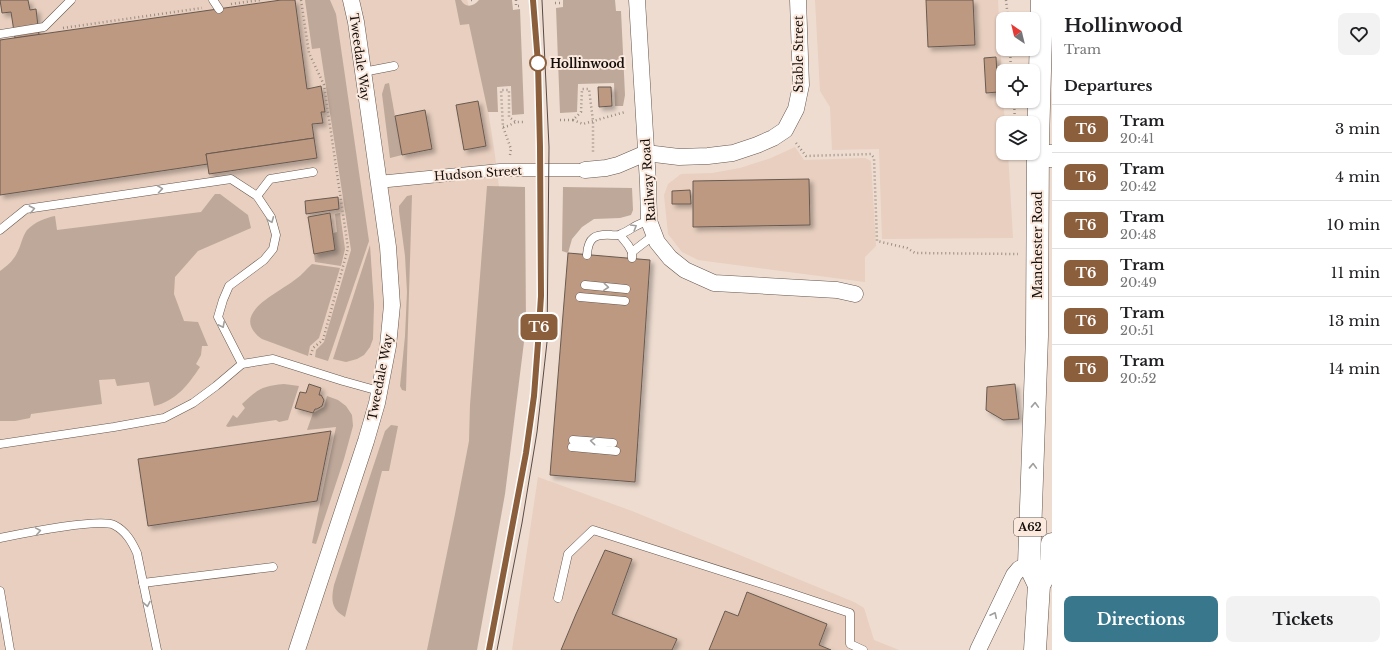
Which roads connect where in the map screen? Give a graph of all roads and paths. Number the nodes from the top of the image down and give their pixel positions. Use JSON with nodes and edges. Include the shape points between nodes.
{"nodes":[{"id":1,"x":71,"y":0,"type":"edge"},
{"id":2,"x":260,"y":0,"type":"edge"},
{"id":3,"x":301,"y":0,"type":"edge"},
{"id":4,"x":352,"y":0,"type":"edge"},
{"id":5,"x":516,"y":0,"type":"edge"},
{"id":6,"x":559,"y":0,"type":"edge"},
{"id":7,"x":637,"y":0,"type":"edge"},
{"id":8,"x":798,"y":0,"type":"edge"},
{"id":9,"x":1006,"y":0,"type":"edge"},
{"id":10,"x":1042,"y":0,"type":"edge"},
{"id":11,"x":244,"y":1,"type":"edge"},
{"id":12,"x":556,"y":3,"type":"dead end"},
{"id":13,"x":216,"y":5,"type":"edge"},
{"id":14,"x":520,"y":6,"type":"dead end"},
{"id":15,"x":1007,"y":12,"type":"edge"},
{"id":16,"x":44,"y":27,"type":"junction"},
{"id":17,"x":0,"y":34,"type":"edge"},
{"id":18,"x":394,"y":66,"type":"dead end"},
{"id":19,"x":363,"y":72,"type":"junction"},
{"id":20,"x":625,"y":112,"type":"dead end"},
{"id":21,"x":560,"y":120,"type":"dead end"},
{"id":22,"x":573,"y":120,"type":"junction"},
{"id":23,"x":593,"y":121,"type":"junction"},
{"id":24,"x":516,"y":122,"type":"junction"},
{"id":25,"x":525,"y":122,"type":"dead end"},
{"id":26,"x":503,"y":127,"type":"junction"},
{"id":27,"x":796,"y":143,"type":"dead end"},
{"id":28,"x":646,"y":153,"type":"junction"},
{"id":29,"x":1045,"y":156,"type":"edge"},
{"id":30,"x":589,"y":165,"type":"junction"},
{"id":31,"x":510,"y":169,"type":"junction"},
{"id":32,"x":313,"y":172,"type":"dead end"},
{"id":33,"x":378,"y":182,"type":"junction"},
{"id":34,"x":1045,"y":186,"type":"edge"},
{"id":35,"x":257,"y":196,"type":"junction"},
{"id":36,"x":651,"y":228,"type":"junction"},
{"id":37,"x":0,"y":230,"type":"edge"},
{"id":38,"x":620,"y":235,"type":"junction"},
{"id":39,"x":1037,"y":254,"type":"junction"},
{"id":40,"x":588,"y":255,"type":"dead end"},
{"id":41,"x":585,"y":286,"type":"dead end"},
{"id":42,"x":626,"y":289,"type":"dead end"},
{"id":43,"x":855,"y":294,"type":"dead end"},
{"id":44,"x":582,"y":296,"type":"dead end"},
{"id":45,"x":627,"y":299,"type":"dead end"},
{"id":46,"x":242,"y":364,"type":"junction"},
{"id":47,"x":307,"y":370,"type":"junction"},
{"id":48,"x":379,"y":391,"type":"junction"},
{"id":49,"x":0,"y":444,"type":"edge"},
{"id":50,"x":571,"y":446,"type":"joint"},
{"id":51,"x":0,"y":538,"type":"edge"},
{"id":52,"x":1052,"y":544,"type":"edge"},
{"id":53,"x":1029,"y":564,"type":"junction"},
{"id":54,"x":273,"y":567,"type":"dead end"},
{"id":55,"x":143,"y":583,"type":"junction"},
{"id":56,"x":1039,"y":584,"type":"junction"},
{"id":57,"x":0,"y":591,"type":"edge"},
{"id":58,"x":558,"y":598,"type":"dead end"},
{"id":59,"x":847,"y":647,"type":"edge"},
{"id":60,"x":10,"y":650,"type":"edge"},
{"id":61,"x":156,"y":650,"type":"edge"},
{"id":62,"x":297,"y":650,"type":"edge"},
{"id":63,"x":863,"y":650,"type":"edge"},
{"id":64,"x":978,"y":650,"type":"edge"},
{"id":65,"x":1035,"y":650,"type":"edge"}],
"edges":[{"from":1,"to":16,"type":"lane"},
{"from":2,"to":11,"type":"path"},
{"from":3,"to":47,"type":"path","via":[[309,53],[324,85],[348,248],[323,340],[313,348]]},
{"from":4,"to":19,"type":"street","name":"Tweedale Way"},
{"from":5,"to":14,"type":"path","via":[[516,6]]},
{"from":6,"to":12,"type":"path","via":[[560,4]]},
{"from":7,"to":28,"type":"street","name":"Railway Road"},
{"from":8,"to":28,"type":"street","name":"Stable Street","via":[[801,85],[796,109],[785,130],[768,140],[733,153],[679,157]]},
{"from":9,"to":15,"type":"path"},
{"from":10,"to":29,"type":"highway","name":"Manchester Road","number":"A62"},
{"from":11,"to":13,"type":"path"},
{"from":13,"to":16,"type":"path","via":[[47,30]]},
{"from":16,"to":17,"type":"lane"},
{"from":18,"to":19,"type":"lane"},
{"from":19,"to":33,"type":"street","name":"Tweedale Way"},
{"from":20,"to":23,"type":"path"},
{"from":21,"to":22,"type":"path"},
{"from":22,"to":23,"type":"path","via":[[582,124]]},
{"from":22,"to":23,"type":"path","via":[[581,112],[582,89],[589,89]]},
{"from":23,"to":30,"type":"path"},
{"from":24,"to":25,"type":"path"},
{"from":24,"to":26,"type":"path"},
{"from":24,"to":26,"type":"path","via":[[509,117],[509,90],[502,90]]},
{"from":26,"to":31,"type":"path","via":[[511,149]]},
{"from":27,"to":39,"type":"path","via":[[806,156],[871,154],[874,158],[876,236],[877,241],[881,243],[907,248],[915,253]]},
{"from":28,"to":30,"type":"street","name":"Hudson Street","via":[[606,168]]},
{"from":28,"to":36,"type":"street","name":"Railway Road"},
{"from":29,"to":34,"type":"highway","name":"Manchester Road","number":"A62"},
{"from":30,"to":31,"type":"street","name":"Hudson Street"},
{"from":31,"to":33,"type":"street","name":"Hudson Street"},
{"from":32,"to":35,"type":"lane","via":[[270,179]]},
{"from":33,"to":48,"type":"street","name":"Tweedale Way","via":[[388,247],[392,306],[388,346]]},
{"from":34,"to":39,"type":"highway","name":"Manchester Road","number":"A62"},
{"from":37,"to":35,"type":"lane","one_way":true,"via":[[26,209],[231,179]]},
{"from":35,"to":46,"type":"lane","one_way":true,"via":[[271,217],[276,235],[273,249],[264,260],[229,286],[218,317]]},
{"from":38,"to":36,"type":"lane","one_way":true,"via":[[641,223]]},
{"from":36,"to":38,"type":"lane","via":[[632,255]]},
{"from":36,"to":43,"type":"street","name":"Railway Road","via":[[657,242],[670,258],[685,270],[714,283],[837,290]]},
{"from":38,"to":40,"type":"lane","via":[[595,236],[590,241]]},
{"from":53,"to":39,"type":"highway","name":"Manchester Road","number":"A62","one_way":true,"via":[[1037,336]]},
{"from":41,"to":42,"type":"lane","one_way":true},
{"from":44,"to":45,"type":"lane"},
{"from":46,"to":47,"type":"lane","via":[[273,359]]},
{"from":46,"to":49,"type":"lane","via":[[193,403],[164,418]]},
{"from":47,"to":48,"type":"lane"},
{"from":48,"to":62,"type":"street","name":"Tweedale Way","via":[[366,441]]},
{"from":50,"to":50,"type":"lane","one_way":true,"via":[[614,449]]},
{"from":51,"to":55,"type":"lane","one_way":true,"via":[[101,523],[112,524],[130,539],[137,553]]},
{"from":52,"to":56,"type":"highway","number":"A62","via":[[1051,563]]},
{"from":53,"to":56,"type":"highway","number":"A62"},
{"from":64,"to":53,"type":"street","one_way":true,"via":[[1014,575]]},
{"from":54,"to":55,"type":"lane"},
{"from":55,"to":61,"type":"lane","one_way":true},
{"from":56,"to":65,"type":"highway","number":"A62"},
{"from":57,"to":60,"type":"lane"},
{"from":58,"to":59,"type":"lane","via":[[568,554],[592,530],[850,614]]},
{"from":59,"to":63,"type":"lane"}]}
